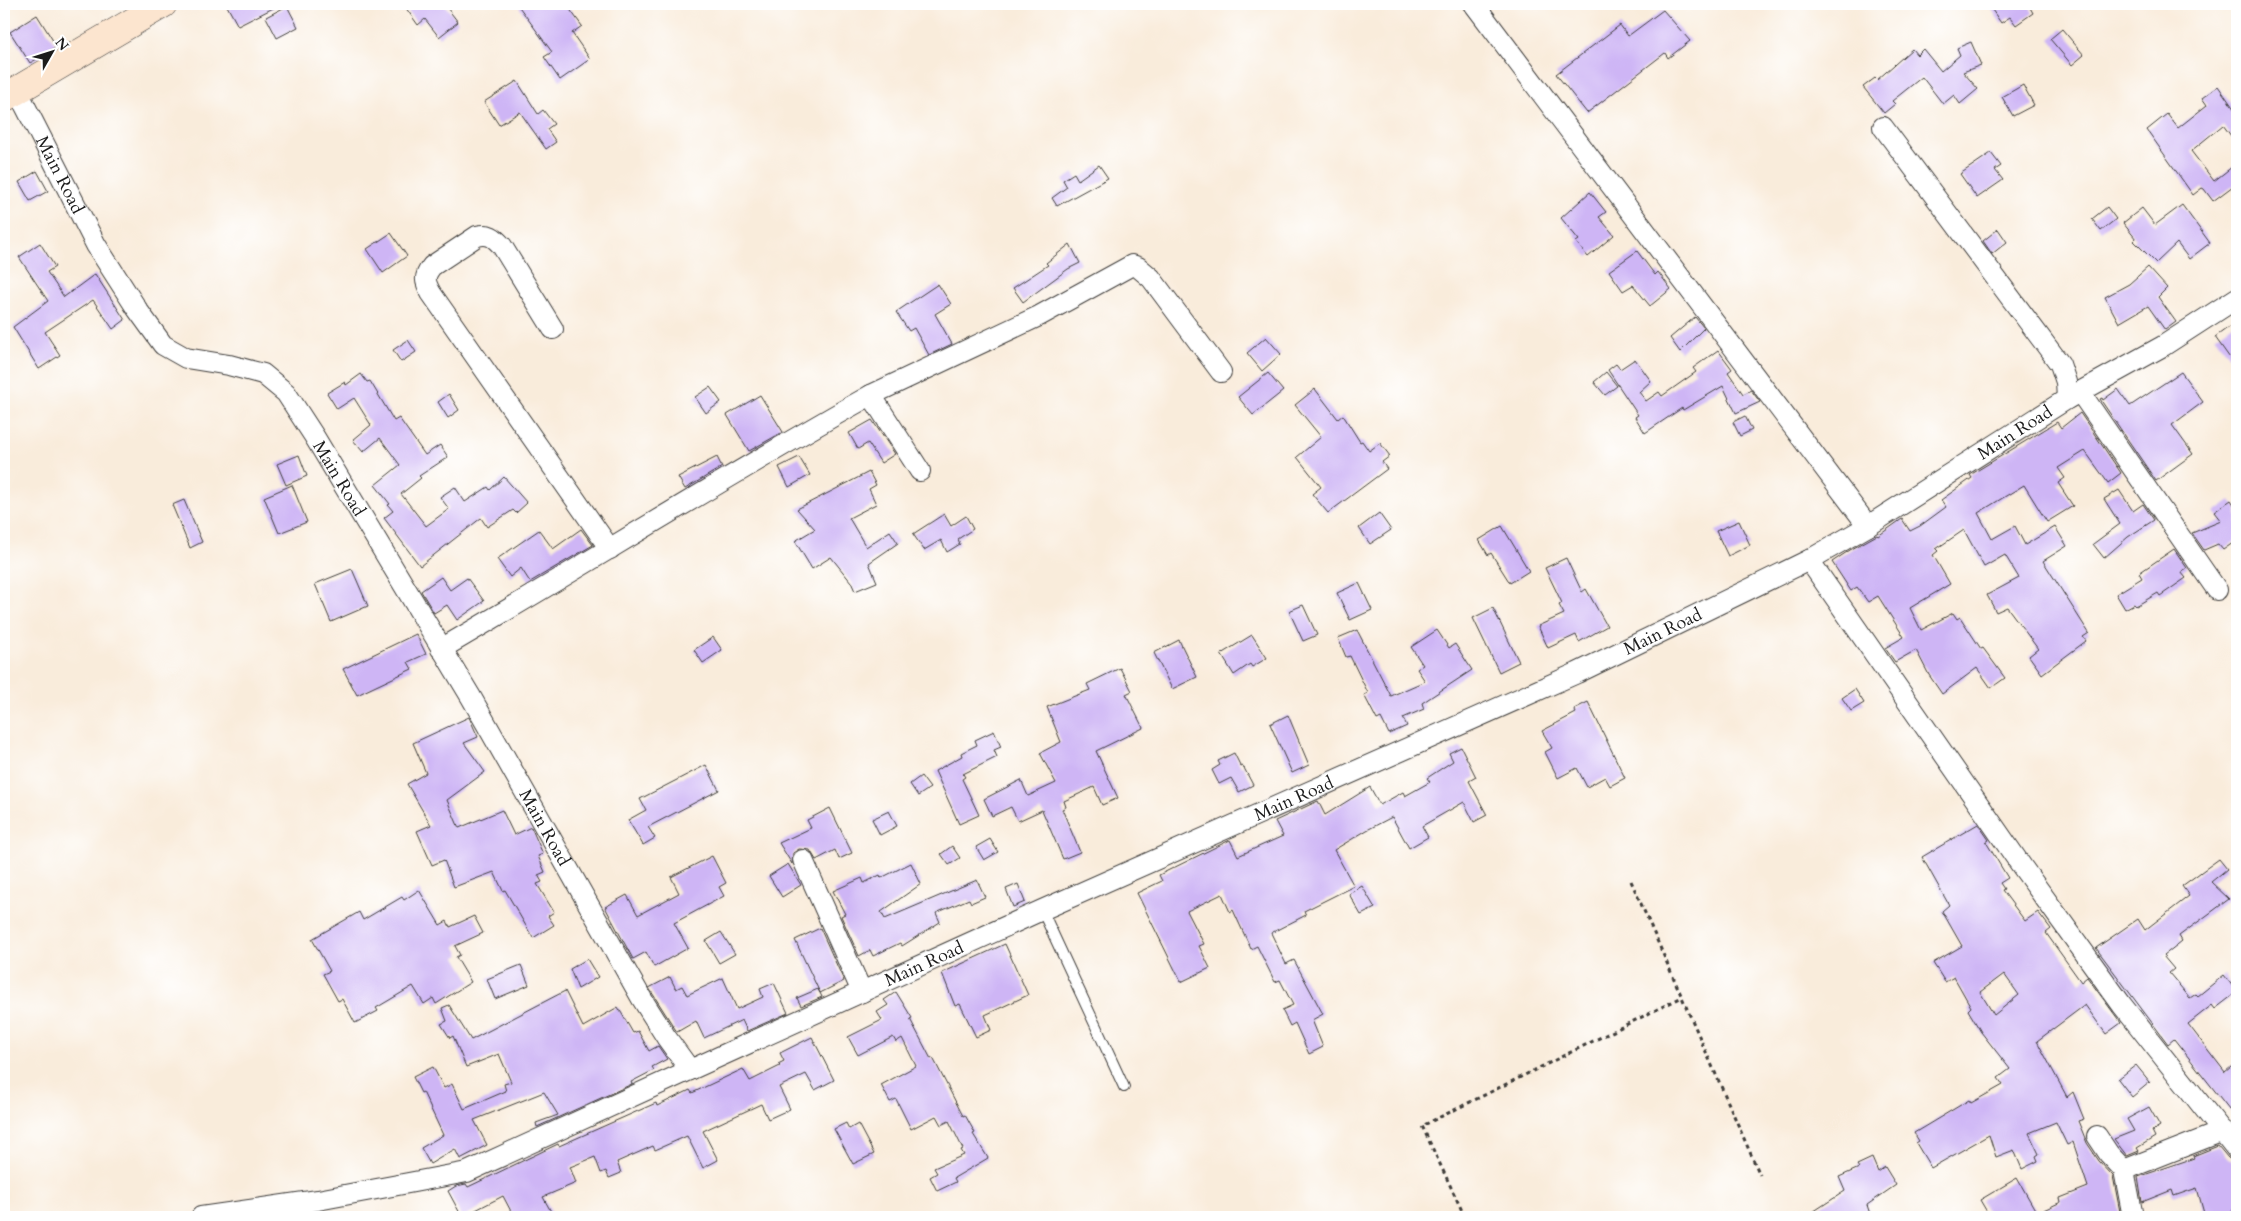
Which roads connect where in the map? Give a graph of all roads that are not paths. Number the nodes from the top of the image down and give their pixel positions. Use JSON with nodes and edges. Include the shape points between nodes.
{"nodes":[{"id":1,"x":163,"y":4,"type":"edge"},
{"id":2,"x":1474,"y":4,"type":"edge"},
{"id":3,"x":10,"y":94,"type":"edge"},
{"id":4,"x":1883,"y":127,"type":"dead end"},
{"id":5,"x":2237,"y":298,"type":"edge"},
{"id":6,"x":553,"y":329,"type":"dead end"},
{"id":7,"x":1221,"y":372,"type":"dead end"},
{"id":8,"x":871,"y":395,"type":"junction"},
{"id":9,"x":2073,"y":395,"type":"junction"},
{"id":10,"x":920,"y":472,"type":"dead end"},
{"id":11,"x":1868,"y":526,"type":"junction"},
{"id":12,"x":610,"y":549,"type":"junction"},
{"id":13,"x":1809,"y":560,"type":"junction"},
{"id":14,"x":2217,"y":590,"type":"dead end"},
{"id":15,"x":441,"y":649,"type":"junction"},
{"id":16,"x":803,"y":860,"type":"dead end"},
{"id":17,"x":1042,"y":910,"type":"junction"},
{"id":18,"x":862,"y":992,"type":"junction"},
{"id":19,"x":690,"y":1070,"type":"junction"},
{"id":20,"x":1124,"y":1087,"type":"dead end"},
{"id":21,"x":2223,"y":1131,"type":"junction"},
{"id":22,"x":2097,"y":1136,"type":"dead end"},
{"id":23,"x":2237,"y":1150,"type":"edge"},
{"id":24,"x":2124,"y":1170,"type":"junction"},
{"id":25,"x":315,"y":1208,"type":"edge"},
{"id":26,"x":201,"y":1217,"type":"edge"},
{"id":27,"x":2133,"y":1217,"type":"edge"}],
"edges":[{"from":1,"to":3,"type":"street"},
{"from":2,"to":11,"type":"street"},
{"from":3,"to":15,"type":"street","name":"Main Road","via":[[96,245],[163,346],[186,358],[263,374],[286,393]]},
{"from":4,"to":9,"type":"street","via":[[2056,358]]},
{"from":5,"to":9,"type":"street","name":"Main Road","via":[[2163,346]]},
{"from":6,"to":12,"type":"street","via":[[502,246],[491,236],[477,236],[426,273],[426,284],[431,293]]},
{"from":7,"to":8,"type":"street","via":[[1151,278],[1138,266],[1132,265],[1039,316]]},
{"from":8,"to":10,"type":"street"},
{"from":8,"to":12,"type":"street"},
{"from":9,"to":11,"type":"street","name":"Main Road"},
{"from":9,"to":14,"type":"street"},
{"from":11,"to":13,"type":"street","name":"Main Road"},
{"from":12,"to":15,"type":"street"},
{"from":13,"to":17,"type":"street","name":"Main Road","via":[[1577,673]]},
{"from":13,"to":21,"type":"street","via":[[2081,949]]},
{"from":15,"to":19,"type":"street","name":"Main Road","via":[[642,999]]},
{"from":16,"to":18,"type":"street"},
{"from":17,"to":18,"type":"street","name":"Main Road"},
{"from":17,"to":20,"type":"lane"},
{"from":18,"to":19,"type":"street","name":"Main Road"},
{"from":19,"to":25,"type":"street","via":[[467,1172]]},
{"from":21,"to":23,"type":"street"},
{"from":21,"to":24,"type":"street"},
{"from":22,"to":24,"type":"street"},
{"from":24,"to":27,"type":"street"},
{"from":25,"to":26,"type":"street"}]}
